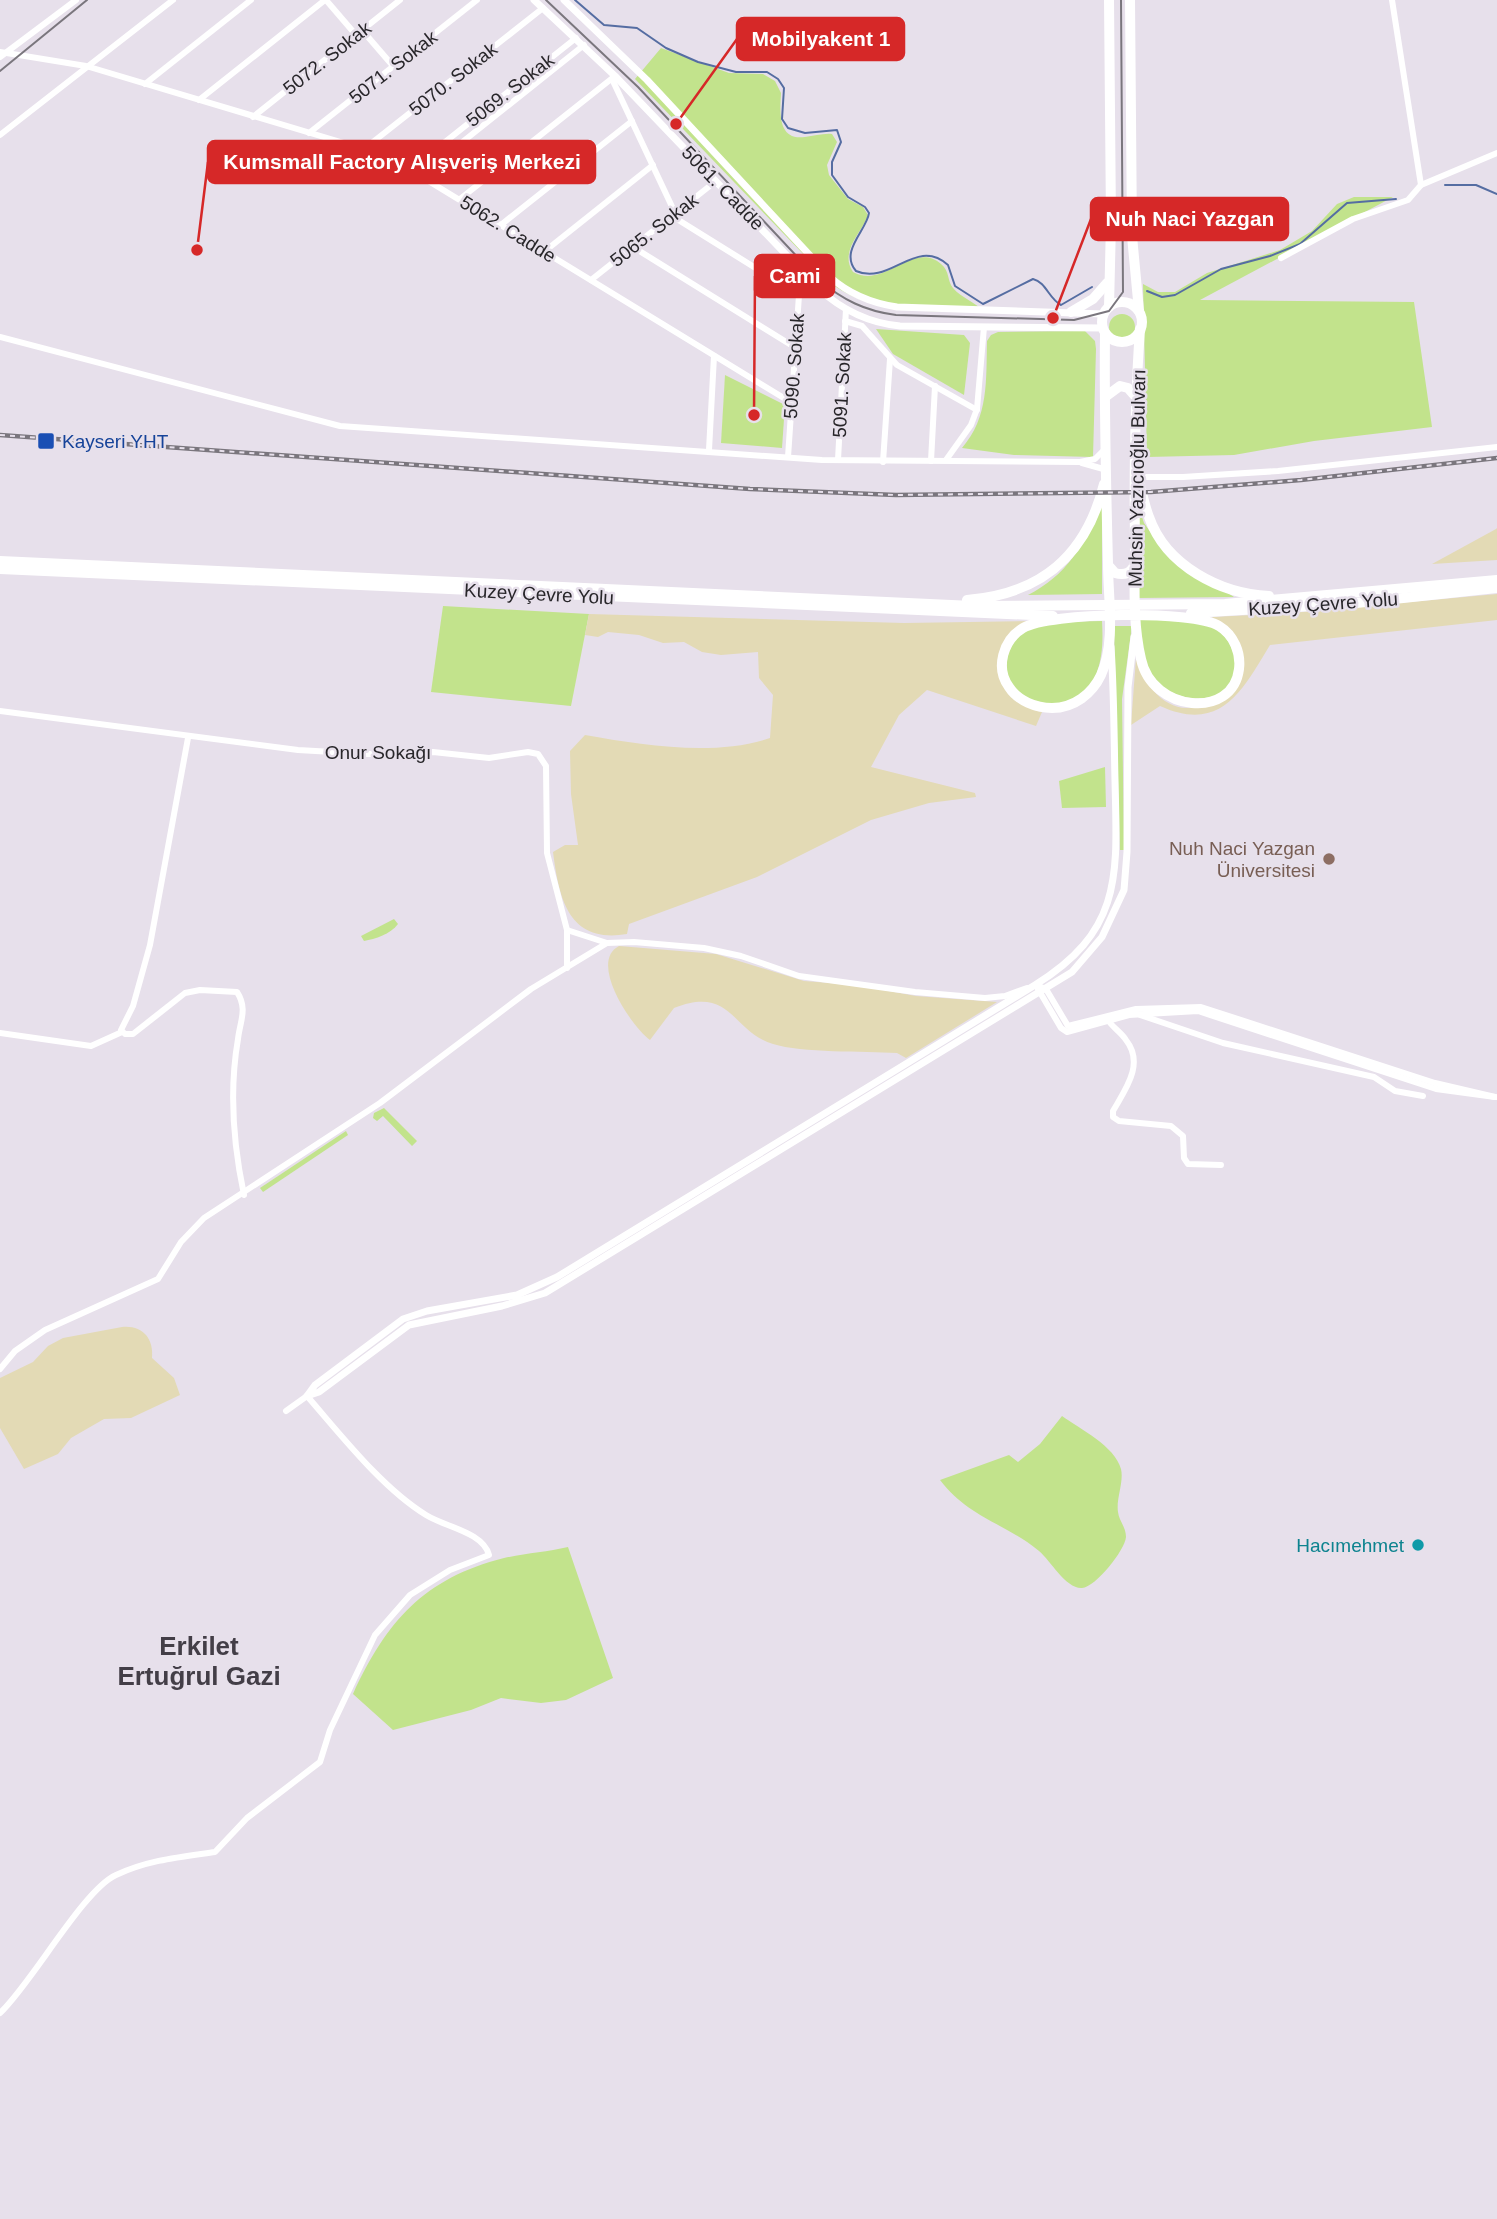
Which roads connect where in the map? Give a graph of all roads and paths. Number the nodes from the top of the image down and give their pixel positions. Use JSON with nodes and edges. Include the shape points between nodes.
{"nodes":[{"id":1,"x":76,"y":0,"type":"edge"},
{"id":2,"x":173,"y":0,"type":"edge"},
{"id":3,"x":251,"y":0,"type":"edge"},
{"id":4,"x":324,"y":0,"type":"edge"},
{"id":5,"x":400,"y":0,"type":"edge"},
{"id":6,"x":477,"y":0,"type":"edge"},
{"id":7,"x":534,"y":0,"type":"edge"},
{"id":8,"x":564,"y":0,"type":"edge"},
{"id":9,"x":1109,"y":0,"type":"edge"},
{"id":10,"x":1130,"y":0,"type":"edge"},
{"id":11,"x":1392,"y":0,"type":"edge"},
{"id":12,"x":543,"y":8,"type":"junction"},
{"id":13,"x":362,"y":30,"type":"junction"},
{"id":14,"x":356,"y":35,"type":"junction"},
{"id":15,"x":576,"y":38,"type":"junction"},
{"id":16,"x":584,"y":45,"type":"junction"},
{"id":17,"x":2,"y":54,"type":"edge"},
{"id":18,"x":86,"y":66,"type":"junction"},
{"id":19,"x":393,"y":66,"type":"junction"},
{"id":20,"x":614,"y":78,"type":"junction"},
{"id":21,"x":145,"y":84,"type":"junction"},
{"id":22,"x":199,"y":100,"type":"junction"},
{"id":23,"x":253,"y":117,"type":"junction"},
{"id":24,"x":632,"y":121,"type":"junction"},
{"id":25,"x":309,"y":133,"type":"junction"},
{"id":26,"x":0,"y":135,"type":"edge"},
{"id":27,"x":364,"y":149,"type":"junction"},
{"id":28,"x":1497,"y":153,"type":"edge"},
{"id":29,"x":653,"y":165,"type":"junction"},
{"id":30,"x":411,"y":169,"type":"junction"},
{"id":31,"x":421,"y":174,"type":"junction"},
{"id":32,"x":716,"y":181,"type":"junction"},
{"id":33,"x":1421,"y":185,"type":"junction"},
{"id":34,"x":460,"y":199,"type":"junction"},
{"id":35,"x":673,"y":214,"type":"junction"},
{"id":36,"x":502,"y":224,"type":"junction"},
{"id":37,"x":633,"y":247,"type":"junction"},
{"id":38,"x":545,"y":251,"type":"junction"},
{"id":39,"x":1281,"y":258,"type":"dead end"},
{"id":40,"x":808,"y":278,"type":"junction"},
{"id":41,"x":591,"y":280,"type":"junction"},
{"id":42,"x":1107,"y":283,"type":"junction"},
{"id":43,"x":799,"y":295,"type":"junction"},
{"id":44,"x":846,"y":309,"type":"junction"},
{"id":45,"x":1106,"y":310,"type":"junction"},
{"id":46,"x":1139,"y":311,"type":"junction"},
{"id":47,"x":1071,"y":312,"type":"junction"},
{"id":48,"x":845,"y":321,"type":"junction"},
{"id":49,"x":984,"y":327,"type":"junction"},
{"id":50,"x":1140,"y":330,"type":"junction"},
{"id":51,"x":1104,"y":331,"type":"junction"},
{"id":52,"x":0,"y":337,"type":"edge"},
{"id":53,"x":796,"y":348,"type":"junction"},
{"id":54,"x":715,"y":356,"type":"junction"},
{"id":55,"x":890,"y":359,"type":"junction"},
{"id":56,"x":935,"y":386,"type":"junction"},
{"id":57,"x":1135,"y":396,"type":"junction"},
{"id":58,"x":1105,"y":397,"type":"junction"},
{"id":59,"x":792,"y":403,"type":"junction"},
{"id":60,"x":977,"y":410,"type":"junction"},
{"id":61,"x":1106,"y":447,"type":"junction"},
{"id":62,"x":1497,"y":447,"type":"edge"},
{"id":63,"x":709,"y":450,"type":"junction"},
{"id":64,"x":788,"y":457,"type":"junction"},
{"id":65,"x":838,"y":460,"type":"junction"},
{"id":66,"x":946,"y":460,"type":"junction"},
{"id":67,"x":931,"y":461,"type":"junction"},
{"id":68,"x":883,"y":462,"type":"junction"},
{"id":69,"x":1080,"y":462,"type":"junction"},
{"id":70,"x":1134,"y":463,"type":"junction"},
{"id":71,"x":1107,"y":470,"type":"junction"},
{"id":72,"x":1138,"y":477,"type":"junction"},
{"id":73,"x":0,"y":561,"type":"edge"},
{"id":74,"x":1135,"y":563,"type":"junction"},
{"id":75,"x":1108,"y":564,"type":"junction"},
{"id":76,"x":0,"y":569,"type":"edge"},
{"id":77,"x":1497,"y":580,"type":"edge"},
{"id":78,"x":1497,"y":588,"type":"edge"},
{"id":79,"x":1364,"y":594,"type":"junction"},
{"id":80,"x":886,"y":601,"type":"junction"},
{"id":81,"x":1150,"y":611,"type":"junction"},
{"id":82,"x":1078,"y":612,"type":"junction"},
{"id":83,"x":1135,"y":626,"type":"junction"},
{"id":84,"x":1110,"y":629,"type":"junction"},
{"id":85,"x":0,"y":711,"type":"edge"},
{"id":86,"x":188,"y":738,"type":"junction"},
{"id":87,"x":567,"y":930,"type":"junction"},
{"id":88,"x":607,"y":943,"type":"junction"},
{"id":89,"x":567,"y":968,"type":"junction"},
{"id":90,"x":1035,"y":985,"type":"junction"},
{"id":91,"x":1043,"y":991,"type":"junction"},
{"id":92,"x":1138,"y":1014,"type":"junction"},
{"id":93,"x":1108,"y":1020,"type":"junction"},
{"id":94,"x":122,"y":1032,"type":"junction"},
{"id":95,"x":0,"y":1033,"type":"edge"},
{"id":96,"x":1423,"y":1096,"type":"dead end"},
{"id":97,"x":1496,"y":1097,"type":"edge"},
{"id":98,"x":1221,"y":1166,"type":"dead end"},
{"id":99,"x":244,"y":1195,"type":"junction"},
{"id":100,"x":0,"y":1369,"type":"edge"},
{"id":101,"x":307,"y":1396,"type":"junction"},
{"id":102,"x":286,"y":1411,"type":"dead end"},
{"id":103,"x":0,"y":2014,"type":"edge"}],
"edges":[{"from":1,"to":17,"type":"street"},
{"from":2,"to":18,"type":"street"},
{"from":3,"to":21,"type":"street"},
{"from":4,"to":14,"type":"street"},
{"from":4,"to":22,"type":"street"},
{"from":5,"to":13,"type":"street","name":"5072. Sokak"},
{"from":6,"to":19,"type":"street","name":"5071. Sokak"},
{"from":7,"to":12,"type":"street","name":"5061. Cadde"},
{"from":8,"to":47,"type":"street","name":"5061. Cadde","via":[[647,80],[846,289],[897,307]]},
{"from":9,"to":42,"type":"highway","via":[[1111,223]]},
{"from":10,"to":46,"type":"highway","via":[[1133,254]]},
{"from":11,"to":33,"type":"street"},
{"from":12,"to":15,"type":"street","name":"5061. Cadde"},
{"from":12,"to":27,"type":"street","name":"5070. Sokak"},
{"from":13,"to":14,"type":"street","name":"5072. Sokak"},
{"from":13,"to":19,"type":"street"},
{"from":14,"to":23,"type":"street","name":"5072. Sokak"},
{"from":15,"to":16,"type":"street","name":"5061. Cadde"},
{"from":15,"to":30,"type":"street","name":"5069. Sokak"},
{"from":16,"to":20,"type":"street","name":"5061. Cadde"},
{"from":16,"to":31,"type":"street","name":"5069. Sokak"},
{"from":17,"to":18,"type":"street","name":"5062. Cadde"},
{"from":18,"to":21,"type":"street","name":"5062. Cadde"},
{"from":18,"to":26,"type":"street"},
{"from":19,"to":25,"type":"street","name":"5071. Sokak"},
{"from":20,"to":24,"type":"street"},
{"from":20,"to":32,"type":"street","name":"5061. Cadde"},
{"from":20,"to":34,"type":"street"},
{"from":21,"to":22,"type":"street","name":"5062. Cadde"},
{"from":22,"to":23,"type":"street","name":"5062. Cadde"},
{"from":23,"to":25,"type":"street","name":"5062. Cadde"},
{"from":24,"to":29,"type":"street"},
{"from":24,"to":36,"type":"street"},
{"from":25,"to":27,"type":"street","name":"5062. Cadde"},
{"from":27,"to":30,"type":"street","name":"5062. Cadde"},
{"from":28,"to":33,"type":"street"},
{"from":29,"to":35,"type":"street"},
{"from":29,"to":38,"type":"street"},
{"from":30,"to":31,"type":"street","name":"5062. Cadde"},
{"from":31,"to":34,"type":"street","name":"5062. Cadde"},
{"from":32,"to":35,"type":"street","name":"5065. Sokak"},
{"from":32,"to":40,"type":"street","name":"5061. Cadde"},
{"from":33,"to":39,"type":"street","via":[[1408,200],[1353,219]]},
{"from":34,"to":36,"type":"street","name":"5062. Cadde"},
{"from":35,"to":37,"type":"street","name":"5065. Sokak"},
{"from":35,"to":43,"type":"street"},
{"from":36,"to":38,"type":"street","name":"5062. Cadde"},
{"from":37,"to":41,"type":"street","name":"5065. Sokak"},
{"from":37,"to":53,"type":"street"},
{"from":38,"to":41,"type":"street","name":"5062. Cadde"},
{"from":40,"to":43,"type":"street","name":"5090. Sokak"},
{"from":40,"to":44,"type":"street","name":"5061. Cadde"},
{"from":41,"to":54,"type":"street","name":"5062. Cadde"},
{"from":42,"to":45,"type":"highway"},
{"from":42,"to":47,"type":"highway","via":[[1093,299]]},
{"from":43,"to":53,"type":"street","name":"5090. Sokak"},
{"from":44,"to":48,"type":"street","name":"5091. Sokak"},
{"from":44,"to":49,"type":"street","name":"5061. Cadde","via":[[893,325]]},
{"from":45,"to":46,"type":"highway","via":[[1127,302]]},
{"from":45,"to":47,"type":"street","name":"5061. Cadde"},
{"from":45,"to":51,"type":"highway"},
{"from":46,"to":50,"type":"highway"},
{"from":48,"to":55,"type":"street","via":[[862,326]]},
{"from":48,"to":65,"type":"street","name":"5091. Sokak"},
{"from":49,"to":51,"type":"street","name":"5061. Cadde"},
{"from":49,"to":60,"type":"street"},
{"from":50,"to":51,"type":"highway","via":[[1126,341],[1114,340]]},
{"from":50,"to":57,"type":"highway","name":"Muhsin Yazıcıoğlu Bulvarı"},
{"from":51,"to":58,"type":"highway","name":"Muhsin Yazıcıoğlu Bulvarı"},
{"from":52,"to":63,"type":"street","via":[[340,426]]},
{"from":53,"to":59,"type":"street","name":"5090. Sokak"},
{"from":54,"to":59,"type":"street","name":"5062. Cadde"},
{"from":54,"to":63,"type":"street"},
{"from":55,"to":56,"type":"street"},
{"from":55,"to":68,"type":"street"},
{"from":56,"to":60,"type":"street"},
{"from":56,"to":67,"type":"street"},
{"from":57,"to":58,"type":"highway","via":[[1121,386]]},
{"from":57,"to":70,"type":"highway","name":"Muhsin Yazıcıoğlu Bulvarı"},
{"from":58,"to":61,"type":"highway","name":"Muhsin Yazıcıoğlu Bulvarı"},
{"from":59,"to":64,"type":"street","name":"5090. Sokak"},
{"from":60,"to":66,"type":"street"},
{"from":61,"to":69,"type":"street","via":[[1101,456]]},
{"from":61,"to":71,"type":"highway","name":"Muhsin Yazıcıoğlu Bulvarı"},
{"from":62,"to":72,"type":"street","via":[[1287,470]]},
{"from":63,"to":64,"type":"street"},
{"from":64,"to":65,"type":"street"},
{"from":65,"to":68,"type":"street"},
{"from":66,"to":67,"type":"street"},
{"from":66,"to":69,"type":"street"},
{"from":67,"to":68,"type":"street"},
{"from":69,"to":71,"type":"street"},
{"from":70,"to":72,"type":"highway"},
{"from":70,"to":74,"type":"highway","name":"Muhsin Yazıcıoğlu Bulvarı"},
{"from":71,"to":75,"type":"highway","name":"Muhsin Yazıcıoğlu Bulvarı"},
{"from":71,"to":80,"type":"highway","via":[[1081,541],[1066,560],[1036,582],[984,598]]},
{"from":72,"to":79,"type":"highway","via":[[1148,517],[1160,538],[1185,565],[1208,580],[1257,595]]},
{"from":73,"to":80,"type":"highway","name":"Kuzey Çevre Yolu"},
{"from":74,"to":75,"type":"highway","via":[[1120,575]]},
{"from":74,"to":83,"type":"highway","name":"Muhsin Yazıcıoğlu Bulvarı"},
{"from":75,"to":84,"type":"highway","name":"Muhsin Yazıcıoğlu Bulvarı"},
{"from":76,"to":82,"type":"highway","name":"Kuzey Çevre Yolu"},
{"from":77,"to":79,"type":"highway","name":"Kuzey Çevre Yolu"},
{"from":78,"to":81,"type":"highway","name":"Kuzey Çevre Yolu","via":[[1335,605]]},
{"from":79,"to":81,"type":"highway","name":"Kuzey Çevre Yolu"},
{"from":80,"to":82,"type":"highway","name":"Kuzey Çevre Yolu"},
{"from":81,"to":82,"type":"highway"},
{"from":81,"to":83,"type":"highway","name":"Muhsin Yazıcıoğlu Bulvarı","via":[[1206,620],[1229,635],[1239,655],[1238,677],[1232,687],[1202,702],[1168,698],[1144,671]]},
{"from":82,"to":84,"type":"highway","name":"Muhsin Yazıcıoğlu Bulvarı","via":[[1023,628],[1008,643],[1002,671],[1009,688],[1023,700],[1060,708],[1083,698],[1102,673]]},
{"from":83,"to":91,"type":"street","via":[[1128,687],[1124,890],[1093,949],[1069,975]]},
{"from":84,"to":90,"type":"street","via":[[1115,882],[1089,937],[1064,964]]},
{"from":85,"to":86,"type":"street","name":"Onur Sokağı"},
{"from":86,"to":87,"type":"street","name":"Onur Sokağı","via":[[348,753],[433,752],[483,758],[538,754],[547,768],[549,865]]},
{"from":86,"to":94,"type":"street","via":[[150,945]]},
{"from":87,"to":88,"type":"street"},
{"from":87,"to":89,"type":"street","name":"Onur Sokağı"},
{"from":88,"to":89,"type":"street"},
{"from":88,"to":90,"type":"street","via":[[704,948],[799,976],[915,992],[992,998]]},
{"from":89,"to":99,"type":"street"},
{"from":90,"to":91,"type":"street"},
{"from":90,"to":101,"type":"street","via":[[557,1277],[517,1295],[427,1311],[403,1320]]},
{"from":91,"to":93,"type":"street","via":[[1065,1032]]},
{"from":91,"to":97,"type":"street","via":[[1068,1026],[1136,1009],[1202,1007],[1435,1083]]},
{"from":91,"to":101,"type":"street","via":[[545,1293],[409,1325],[319,1392]]},
{"from":92,"to":93,"type":"street"},
{"from":92,"to":96,"type":"street","via":[[1215,1041],[1374,1077],[1395,1091]]},
{"from":92,"to":97,"type":"street","via":[[1205,1013],[1436,1089]]},
{"from":93,"to":98,"type":"street","via":[[1129,1043],[1133,1059],[1132,1075],[1114,1117],[1174,1127],[1182,1136],[1188,1164]]},
{"from":94,"to":95,"type":"street","via":[[91,1046]]},
{"from":94,"to":99,"type":"street","via":[[133,1034],[188,992],[237,992],[244,1012],[235,1063],[233,1124]]},
{"from":99,"to":100,"type":"street","via":[[196,1226],[158,1279],[37,1335]]},
{"from":101,"to":102,"type":"street"},
{"from":101,"to":103,"type":"street","via":[[401,1496],[434,1520],[479,1540],[489,1555],[450,1570],[410,1595],[376,1635],[330,1730],[320,1762],[247,1818],[215,1852],[166,1857],[114,1875],[74,1918]]}]}
